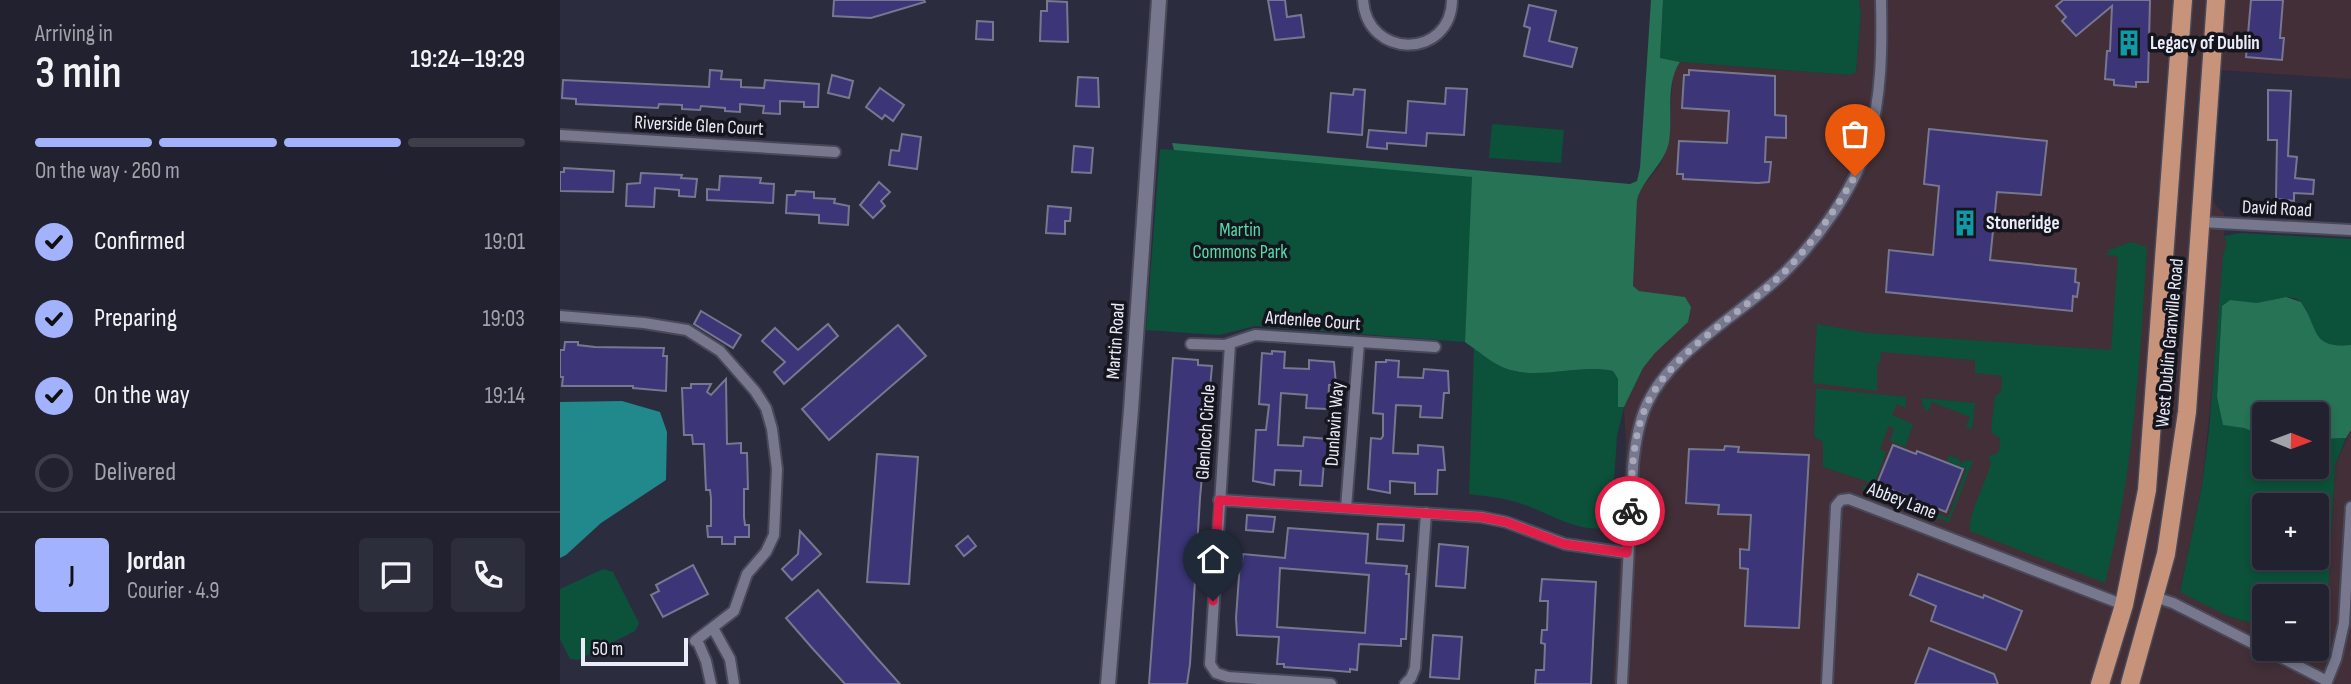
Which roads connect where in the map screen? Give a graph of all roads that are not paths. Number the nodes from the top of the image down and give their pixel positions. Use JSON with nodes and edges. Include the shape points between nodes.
{"nodes":[{"id":1,"x":1159,"y":0,"type":"edge"},
{"id":2,"x":1363,"y":0,"type":"edge"},
{"id":3,"x":1452,"y":0,"type":"edge"},
{"id":4,"x":1881,"y":0,"type":"edge"},
{"id":5,"x":2183,"y":0,"type":"edge"},
{"id":6,"x":2216,"y":0,"type":"edge"},
{"id":7,"x":560,"y":135,"type":"edge"},
{"id":8,"x":835,"y":152,"type":"dead end"},
{"id":9,"x":2201,"y":222,"type":"junction"},
{"id":10,"x":2351,"y":230,"type":"edge"},
{"id":11,"x":560,"y":316,"type":"edge"},
{"id":12,"x":1359,"y":342,"type":"junction"},
{"id":13,"x":1191,"y":344,"type":"dead end"},
{"id":14,"x":1230,"y":344,"type":"junction"},
{"id":15,"x":1435,"y":347,"type":"dead end"},
{"id":16,"x":1219,"y":500,"type":"junction"},
{"id":17,"x":2351,"y":507,"type":"edge"},
{"id":18,"x":1346,"y":508,"type":"junction"},
{"id":19,"x":1426,"y":513,"type":"junction"},
{"id":20,"x":1627,"y":553,"type":"junction"},
{"id":21,"x":2155,"y":597,"type":"junction"},
{"id":22,"x":2124,"y":604,"type":"junction"},
{"id":23,"x":713,"y":628,"type":"junction"},
{"id":24,"x":2252,"y":642,"type":"edge"},
{"id":25,"x":2288,"y":661,"type":"edge"},
{"id":26,"x":2327,"y":682,"type":"edge"},
{"id":27,"x":711,"y":684,"type":"edge"},
{"id":28,"x":734,"y":684,"type":"edge"},
{"id":29,"x":1108,"y":684,"type":"edge"},
{"id":30,"x":1315,"y":684,"type":"edge"},
{"id":31,"x":1331,"y":684,"type":"edge"},
{"id":32,"x":1405,"y":684,"type":"edge"},
{"id":33,"x":1622,"y":684,"type":"edge"},
{"id":34,"x":1827,"y":684,"type":"edge"},
{"id":35,"x":2100,"y":684,"type":"edge"},
{"id":36,"x":2130,"y":684,"type":"edge"}],
"edges":[{"from":1,"to":29,"type":"street","name":"Martin Road"},
{"from":2,"to":3,"type":"street","via":[[1366,18],[1380,36],[1407,45],[1441,32],[1449,22]]},
{"from":4,"to":20,"type":"street","via":[[1875,115],[1855,176],[1793,263],[1680,360],[1655,390],[1634,452]]},
{"from":5,"to":22,"type":"main road","name":"West Dublin Granville Road","via":[[2151,461]]},
{"from":6,"to":9,"type":"main road","name":"West Dublin Granville Road"},
{"from":7,"to":8,"type":"street","name":"Riverside Glen Court"},
{"from":9,"to":10,"type":"street","name":"David Road"},
{"from":9,"to":21,"type":"main road","name":"West Dublin Granville Road","via":[[2184,438]]},
{"from":11,"to":23,"type":"street","via":[[687,330],[720,351],[766,408],[777,468],[774,535],[747,574],[734,611]]},
{"from":12,"to":14,"type":"street","name":"Ardenlee Court","via":[[1255,335]]},
{"from":12,"to":15,"type":"street","name":"Ardenlee Court"},
{"from":12,"to":18,"type":"street","name":"Dunlavin Way"},
{"from":13,"to":14,"type":"street","name":"Ardenlee Court"},
{"from":14,"to":16,"type":"street","name":"Glenloch Circle"},
{"from":16,"to":18,"type":"street"},
{"from":16,"to":30,"type":"street","name":"Glenloch Circle","via":[[1209,651],[1212,669],[1220,676]]},
{"from":17,"to":26,"type":"street","via":[[2344,624]]},
{"from":18,"to":19,"type":"street"},
{"from":19,"to":20,"type":"street","via":[[1495,519],[1564,544]]},
{"from":19,"to":32,"type":"street","via":[[1416,661]]},
{"from":20,"to":33,"type":"street"},
{"from":21,"to":24,"type":"street"},
{"from":21,"to":36,"type":"main road","name":"West Dublin Granville Road"},
{"from":22,"to":34,"type":"street","name":"Abbey Lane","via":[[1849,499],[1841,500],[1836,506]]},
{"from":22,"to":35,"type":"main road","name":"West Dublin Granville Road"},
{"from":23,"to":27,"type":"street","via":[[696,640]]},
{"from":23,"to":28,"type":"street","via":[[726,648]]},
{"from":25,"to":26,"type":"street"},
{"from":30,"to":31,"type":"street","name":"Glenloch Circle"}]}
